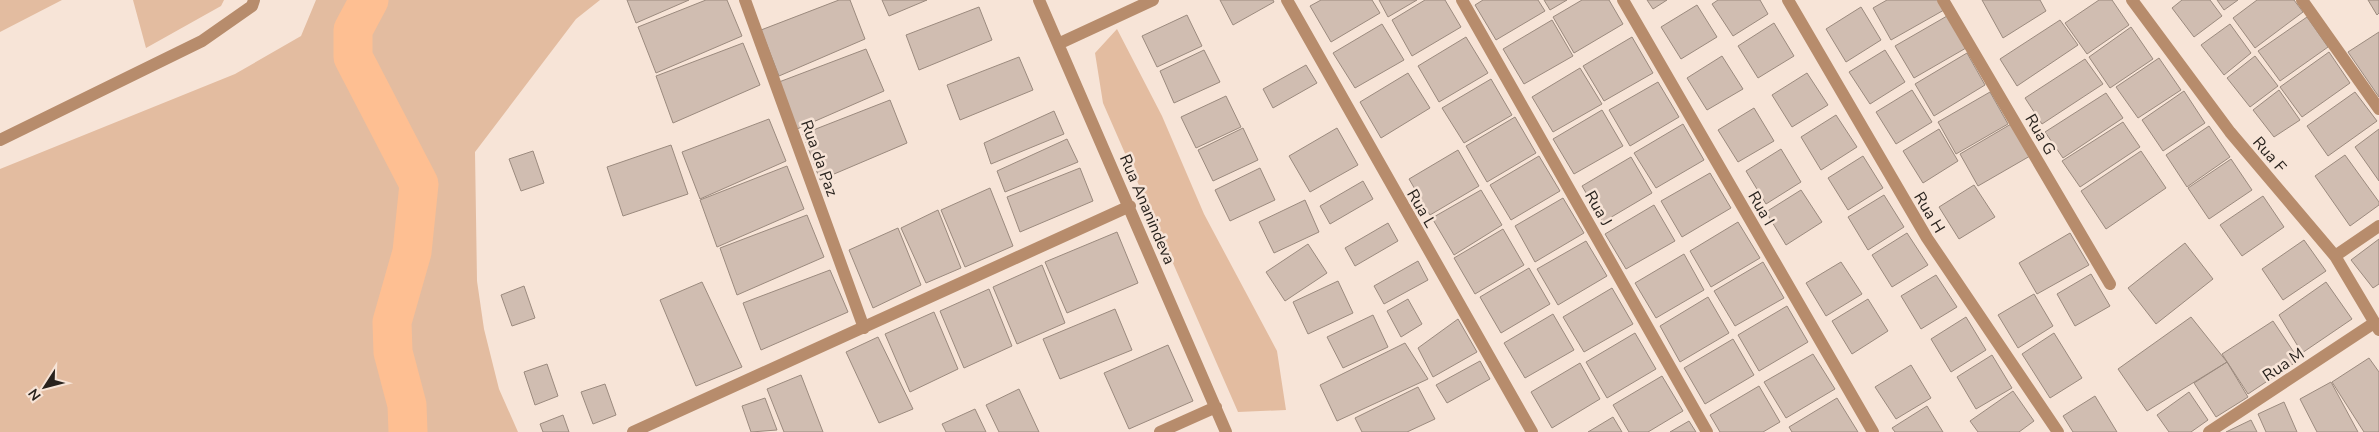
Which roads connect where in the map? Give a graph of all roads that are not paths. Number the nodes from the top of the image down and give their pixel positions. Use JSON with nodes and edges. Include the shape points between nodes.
{"nodes":[{"id":1,"x":745,"y":0,"type":"edge"},
{"id":2,"x":1039,"y":0,"type":"edge"},
{"id":3,"x":1153,"y":0,"type":"edge"},
{"id":4,"x":1287,"y":0,"type":"edge"},
{"id":5,"x":1462,"y":0,"type":"edge"},
{"id":6,"x":1622,"y":0,"type":"edge"},
{"id":7,"x":1788,"y":0,"type":"edge"},
{"id":8,"x":1943,"y":0,"type":"edge"},
{"id":9,"x":2132,"y":0,"type":"edge"},
{"id":10,"x":2302,"y":0,"type":"edge"},
{"id":11,"x":253,"y":3,"type":"edge"},
{"id":12,"x":1058,"y":44,"type":"junction"},
{"id":13,"x":2379,"y":109,"type":"edge"},
{"id":14,"x":0,"y":140,"type":"edge"},
{"id":15,"x":1130,"y":206,"type":"junction"},
{"id":16,"x":2379,"y":226,"type":"edge"},
{"id":17,"x":2335,"y":256,"type":"junction"},
{"id":18,"x":2110,"y":284,"type":"dead end"},
{"id":19,"x":2377,"y":327,"type":"edge"},
{"id":20,"x":864,"y":328,"type":"junction"},
{"id":21,"x":1216,"y":407,"type":"junction"},
{"id":22,"x":633,"y":432,"type":"edge"},
{"id":23,"x":1160,"y":432,"type":"edge"},
{"id":24,"x":1226,"y":432,"type":"edge"},
{"id":25,"x":1532,"y":432,"type":"edge"},
{"id":26,"x":1707,"y":432,"type":"edge"},
{"id":27,"x":1873,"y":432,"type":"edge"},
{"id":28,"x":2058,"y":432,"type":"edge"},
{"id":29,"x":2209,"y":432,"type":"edge"}],
"edges":[{"from":1,"to":20,"type":"street","name":"Rua da Paz"},
{"from":2,"to":12,"type":"street","name":"Rua Ananindeva"},
{"from":3,"to":12,"type":"street"},
{"from":4,"to":25,"type":"street","name":"Rua L"},
{"from":5,"to":26,"type":"street","name":"Rua J"},
{"from":6,"to":27,"type":"street","name":"Rua I"},
{"from":7,"to":28,"type":"street","name":"Rua H","via":[[1926,238]]},
{"from":8,"to":18,"type":"street","name":"Rua G"},
{"from":9,"to":17,"type":"street","name":"Rua F","via":[[2230,132]]},
{"from":10,"to":13,"type":"street"},
{"from":11,"to":14,"type":"street","via":[[202,41]]},
{"from":12,"to":15,"type":"street","name":"Rua Ananindeva"},
{"from":15,"to":20,"type":"street"},
{"from":15,"to":21,"type":"street","name":"Rua Ananindeva"},
{"from":16,"to":17,"type":"street"},
{"from":17,"to":19,"type":"street","name":"Rua F"},
{"from":19,"to":29,"type":"street","name":"Rua M"},
{"from":20,"to":22,"type":"street"},
{"from":21,"to":23,"type":"street"},
{"from":21,"to":24,"type":"street","name":"Rua Ananindeva"}]}
